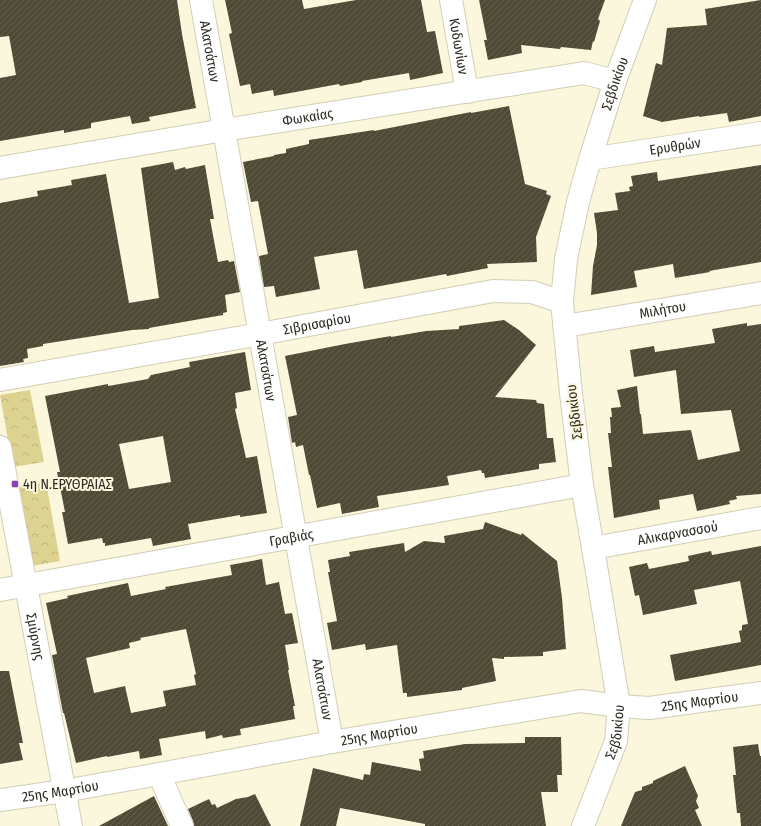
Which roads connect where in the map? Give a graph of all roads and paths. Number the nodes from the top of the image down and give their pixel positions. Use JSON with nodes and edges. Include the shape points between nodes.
{"nodes":[{"id":1,"x":201,"y":0,"type":"edge"},
{"id":2,"x":451,"y":0,"type":"edge"},
{"id":3,"x":645,"y":0,"type":"edge"},
{"id":4,"x":615,"y":81,"type":"junction"},
{"id":5,"x":467,"y":92,"type":"junction"},
{"id":6,"x":224,"y":130,"type":"junction"},
{"id":7,"x":761,"y":133,"type":"edge"},
{"id":8,"x":590,"y":159,"type":"junction"},
{"id":9,"x":0,"y":168,"type":"edge"},
{"id":10,"x":761,"y":293,"type":"edge"},
{"id":11,"x":562,"y":302,"type":"junction"},
{"id":12,"x":565,"y":326,"type":"junction"},
{"id":13,"x":260,"y":334,"type":"junction"},
{"id":14,"x":0,"y":380,"type":"edge"},
{"id":15,"x":0,"y":447,"type":"edge"},
{"id":16,"x":582,"y":485,"type":"junction"},
{"id":17,"x":761,"y":518,"type":"edge"},
{"id":18,"x":295,"y":536,"type":"junction"},
{"id":19,"x":593,"y":548,"type":"junction"},
{"id":20,"x":26,"y":585,"type":"junction"},
{"id":21,"x":0,"y":590,"type":"edge"},
{"id":22,"x":761,"y":693,"type":"edge"},
{"id":23,"x":619,"y":706,"type":"junction"},
{"id":24,"x":332,"y":742,"type":"junction"},
{"id":25,"x":159,"y":774,"type":"junction"},
{"id":26,"x":64,"y":791,"type":"junction"},
{"id":27,"x":0,"y":800,"type":"edge"},
{"id":28,"x":70,"y":826,"type":"edge"},
{"id":29,"x":182,"y":826,"type":"edge"},
{"id":30,"x":583,"y":826,"type":"edge"}],
"edges":[{"from":1,"to":6,"type":"street","name":"Αλατσάτων"},
{"from":2,"to":5,"type":"street","name":"Κυδωνίων"},
{"from":3,"to":4,"type":"street","name":"Σεβδικίου"},
{"from":4,"to":5,"type":"street","name":"Φωκαίας","via":[[584,73]]},
{"from":4,"to":8,"type":"street","name":"Σεβδικίου"},
{"from":5,"to":6,"type":"street","name":"Φωκαίας"},
{"from":6,"to":9,"type":"street","name":"Φωκαίας"},
{"from":6,"to":13,"type":"street","name":"Αλατσάτων"},
{"from":7,"to":8,"type":"street","name":"Ερυθρών"},
{"from":8,"to":11,"type":"street","name":"Σεβδικίου","via":[[566,259]]},
{"from":10,"to":12,"type":"street","name":"Μιλήτου"},
{"from":11,"to":12,"type":"street","name":"Σεβδικίου"},
{"from":11,"to":13,"type":"street","name":"Σιβρισαρίου","via":[[532,292],[493,291]]},
{"from":12,"to":16,"type":"street","name":"Σεβδικίου"},
{"from":13,"to":14,"type":"street","name":"Σιβρισαρίου"},
{"from":13,"to":18,"type":"street","name":"Αλατσάτων"},
{"from":15,"to":20,"type":"street","name":"Σμύρνης"},
{"from":16,"to":18,"type":"street","name":"Γραβιάς"},
{"from":16,"to":19,"type":"street","name":"Σεβδικίου"},
{"from":17,"to":19,"type":"street","name":"Αλικαρνασσού"},
{"from":18,"to":20,"type":"street","name":"Γραβιάς"},
{"from":18,"to":24,"type":"street","name":"Αλατσάτων"},
{"from":19,"to":23,"type":"street","name":"Σεβδικίου"},
{"from":20,"to":21,"type":"street","name":"Γραβιάς"},
{"from":20,"to":26,"type":"street","name":"Σμύρνης"},
{"from":22,"to":23,"type":"street","name":"25ης Μαρτίου","via":[[649,708]]},
{"from":23,"to":24,"type":"street","name":"25ης Μαρτίου","via":[[581,701]]},
{"from":23,"to":30,"type":"street","name":"Σεβδικίου","via":[[616,741]]},
{"from":24,"to":25,"type":"street","name":"25ης Μαρτίου"},
{"from":25,"to":26,"type":"street","name":"25ης Μαρτίου"},
{"from":25,"to":29,"type":"street"},
{"from":26,"to":27,"type":"street","name":"25ης Μαρτίου"},
{"from":26,"to":28,"type":"street","name":"Σμύρνης"}]}
